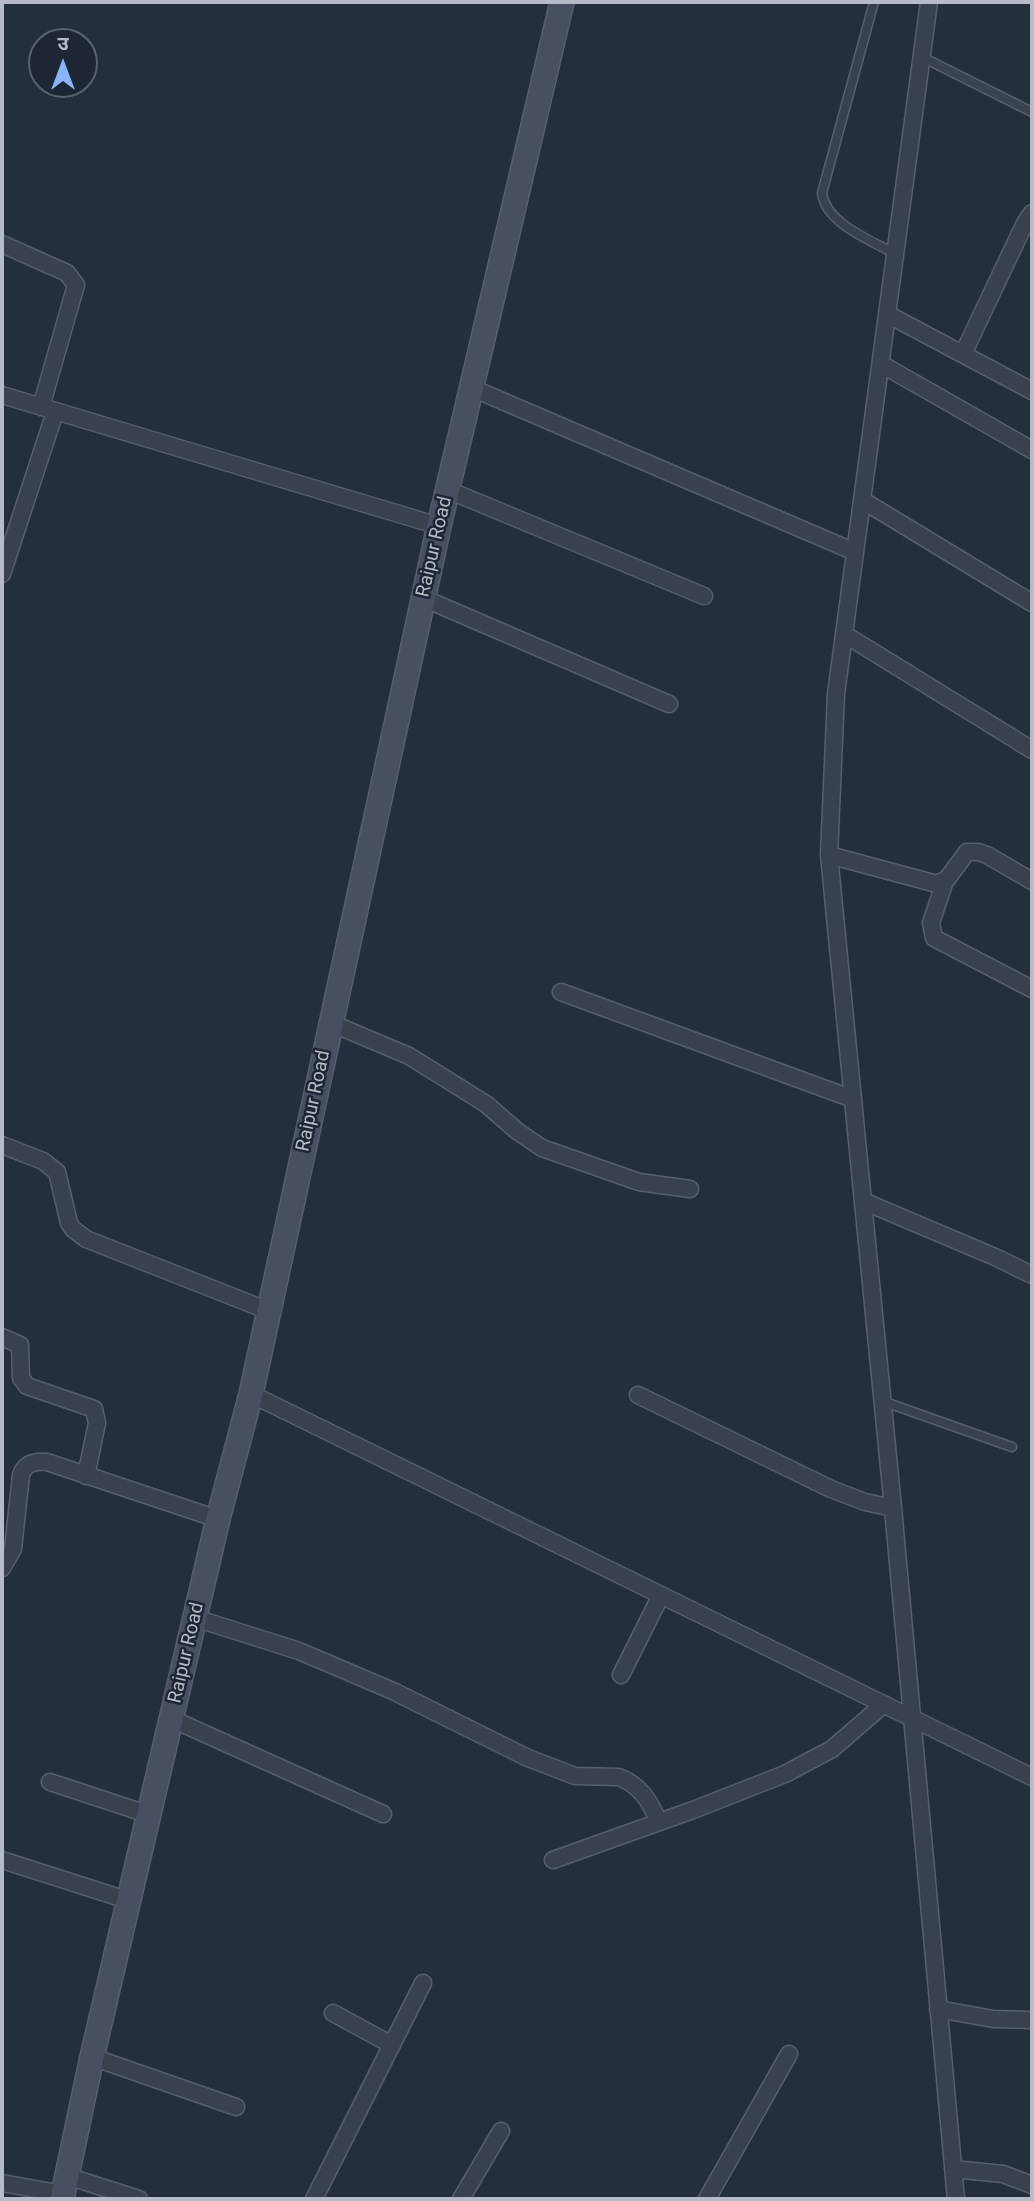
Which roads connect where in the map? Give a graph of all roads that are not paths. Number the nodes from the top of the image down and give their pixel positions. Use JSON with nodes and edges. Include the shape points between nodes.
{"nodes":[{"id":1,"x":562,"y":2,"type":"edge"},
{"id":2,"x":874,"y":2,"type":"edge"},
{"id":3,"x":929,"y":2,"type":"edge"},
{"id":4,"x":922,"y":57,"type":"junction"},
{"id":5,"x":1032,"y":112,"type":"edge"},
{"id":6,"x":1032,"y":213,"type":"edge"},
{"id":7,"x":2,"y":244,"type":"edge"},
{"id":8,"x":895,"y":254,"type":"junction"},
{"id":9,"x":887,"y":314,"type":"junction"},
{"id":10,"x":963,"y":354,"type":"junction"},
{"id":11,"x":881,"y":364,"type":"junction"},
{"id":12,"x":472,"y":388,"type":"junction"},
{"id":13,"x":1032,"y":391,"type":"edge"},
{"id":14,"x":2,"y":394,"type":"edge"},
{"id":15,"x":48,"y":410,"type":"junction"},
{"id":16,"x":1032,"y":450,"type":"edge"},
{"id":17,"x":448,"y":490,"type":"junction"},
{"id":18,"x":862,"y":500,"type":"junction"},
{"id":19,"x":439,"y":526,"type":"junction"},
{"id":20,"x":855,"y":552,"type":"junction"},
{"id":21,"x":2,"y":574,"type":"edge"},
{"id":22,"x":704,"y":596,"type":"dead end"},
{"id":23,"x":423,"y":598,"type":"junction"},
{"id":24,"x":1032,"y":603,"type":"edge"},
{"id":25,"x":844,"y":634,"type":"junction"},
{"id":26,"x":669,"y":704,"type":"dead end"},
{"id":27,"x":1032,"y":750,"type":"edge"},
{"id":28,"x":829,"y":855,"type":"junction"},
{"id":29,"x":945,"y":881,"type":"junction"},
{"id":30,"x":1032,"y":881,"type":"edge"},
{"id":31,"x":1032,"y":989,"type":"edge"},
{"id":32,"x":561,"y":992,"type":"dead end"},
{"id":33,"x":331,"y":1023,"type":"junction"},
{"id":34,"x":853,"y":1099,"type":"junction"},
{"id":35,"x":2,"y":1145,"type":"edge"},
{"id":36,"x":690,"y":1189,"type":"dead end"},
{"id":37,"x":863,"y":1201,"type":"junction"},
{"id":38,"x":1032,"y":1275,"type":"edge"},
{"id":39,"x":269,"y":1311,"type":"junction"},
{"id":40,"x":2,"y":1337,"type":"edge"},
{"id":41,"x":251,"y":1394,"type":"junction"},
{"id":42,"x":638,"y":1395,"type":"dead end"},
{"id":43,"x":882,"y":1401,"type":"junction"},
{"id":44,"x":1012,"y":1447,"type":"dead end"},
{"id":45,"x":86,"y":1476,"type":"junction"},
{"id":46,"x":892,"y":1508,"type":"junction"},
{"id":47,"x":218,"y":1519,"type":"junction"},
{"id":48,"x":2,"y":1568,"type":"edge"},
{"id":49,"x":661,"y":1595,"type":"junction"},
{"id":50,"x":195,"y":1618,"type":"junction"},
{"id":51,"x":621,"y":1675,"type":"dead end"},
{"id":52,"x":884,"y":1704,"type":"junction"},
{"id":53,"x":912,"y":1718,"type":"junction"},
{"id":54,"x":172,"y":1719,"type":"junction"},
{"id":55,"x":1032,"y":1777,"type":"edge"},
{"id":56,"x":50,"y":1783,"type":"dead end"},
{"id":57,"x":383,"y":1814,"type":"dead end"},
{"id":58,"x":149,"y":1815,"type":"junction"},
{"id":59,"x":659,"y":1822,"type":"junction"},
{"id":60,"x":2,"y":1860,"type":"edge"},
{"id":61,"x":553,"y":1860,"type":"dead end"},
{"id":62,"x":130,"y":1901,"type":"junction"},
{"id":63,"x":423,"y":1983,"type":"dead end"},
{"id":64,"x":938,"y":2009,"type":"junction"},
{"id":65,"x":333,"y":2013,"type":"dead end"},
{"id":66,"x":1032,"y":2020,"type":"edge"},
{"id":67,"x":392,"y":2045,"type":"junction"},
{"id":68,"x":789,"y":2054,"type":"dead end"},
{"id":69,"x":92,"y":2057,"type":"junction"},
{"id":70,"x":236,"y":2107,"type":"dead end"},
{"id":71,"x":501,"y":2132,"type":"dead end"},
{"id":72,"x":953,"y":2169,"type":"junction"},
{"id":73,"x":2,"y":2183,"type":"edge"},
{"id":74,"x":1032,"y":2185,"type":"edge"},
{"id":75,"x":64,"y":2190,"type":"edge"},
{"id":76,"x":139,"y":2199,"type":"edge"},
{"id":77,"x":314,"y":2199,"type":"edge"},
{"id":78,"x":461,"y":2199,"type":"edge"},
{"id":79,"x":707,"y":2199,"type":"edge"},
{"id":80,"x":956,"y":2199,"type":"edge"}],
"edges":[{"from":1,"to":12,"type":"main road","name":"Raipur Road"},
{"from":2,"to":8,"type":"lane","via":[[822,193],[831,214]]},
{"from":3,"to":4,"type":"street"},
{"from":4,"to":5,"type":"lane"},
{"from":4,"to":8,"type":"street"},
{"from":6,"to":10,"type":"street"},
{"from":7,"to":15,"type":"street","via":[[67,273],[76,285]]},
{"from":8,"to":9,"type":"street"},
{"from":9,"to":10,"type":"street"},
{"from":9,"to":11,"type":"street"},
{"from":10,"to":13,"type":"street"},
{"from":11,"to":16,"type":"street"},
{"from":11,"to":18,"type":"street"},
{"from":12,"to":17,"type":"main road","name":"Raipur Road"},
{"from":12,"to":20,"type":"street"},
{"from":14,"to":15,"type":"street"},
{"from":15,"to":19,"type":"street"},
{"from":15,"to":21,"type":"street"},
{"from":17,"to":19,"type":"main road","name":"Raipur Road"},
{"from":17,"to":22,"type":"street"},
{"from":18,"to":20,"type":"street"},
{"from":18,"to":24,"type":"street"},
{"from":19,"to":23,"type":"main road","name":"Raipur Road"},
{"from":20,"to":25,"type":"street"},
{"from":23,"to":26,"type":"street"},
{"from":23,"to":33,"type":"main road","name":"Raipur Road"},
{"from":25,"to":27,"type":"street"},
{"from":25,"to":28,"type":"street","via":[[836,694]]},
{"from":28,"to":29,"type":"street","via":[[928,883]]},
{"from":28,"to":34,"type":"street"},
{"from":29,"to":30,"type":"street","via":[[962,856],[972,851]]},
{"from":29,"to":31,"type":"street","via":[[931,923],[934,938]]},
{"from":32,"to":34,"type":"street"},
{"from":33,"to":36,"type":"street","via":[[409,1056],[486,1104],[542,1148],[639,1182]]},
{"from":33,"to":39,"type":"main road","name":"Raipur Road"},
{"from":34,"to":37,"type":"street"},
{"from":35,"to":39,"type":"street","via":[[43,1161],[57,1172],[69,1223],[86,1239]]},
{"from":37,"to":38,"type":"street"},
{"from":37,"to":43,"type":"street"},
{"from":39,"to":41,"type":"main road","name":"Raipur Road"},
{"from":40,"to":45,"type":"street","via":[[20,1345],[21,1378],[27,1386],[94,1409],[97,1423]]},
{"from":41,"to":47,"type":"main road","name":"Raipur Road"},
{"from":41,"to":49,"type":"street"},
{"from":42,"to":46,"type":"street","via":[[831,1489]]},
{"from":43,"to":44,"type":"lane"},
{"from":43,"to":46,"type":"street"},
{"from":45,"to":47,"type":"street"},
{"from":45,"to":48,"type":"street","via":[[40,1461],[23,1468],[13,1549]]},
{"from":46,"to":53,"type":"street"},
{"from":47,"to":50,"type":"main road","name":"Raipur Road"},
{"from":49,"to":51,"type":"street"},
{"from":49,"to":52,"type":"street"},
{"from":50,"to":54,"type":"main road","name":"Raipur Road"},
{"from":50,"to":59,"type":"street","via":[[299,1651],[575,1776],[624,1779],[645,1794]]},
{"from":52,"to":53,"type":"street"},
{"from":52,"to":59,"type":"street","via":[[842,1742],[815,1759]]},
{"from":53,"to":55,"type":"street"},
{"from":53,"to":64,"type":"street"},
{"from":54,"to":57,"type":"street"},
{"from":54,"to":58,"type":"main road","name":"Raipur Road"},
{"from":56,"to":58,"type":"street"},
{"from":58,"to":62,"type":"main road","name":"Raipur Road"},
{"from":59,"to":61,"type":"street"},
{"from":60,"to":62,"type":"street"},
{"from":62,"to":69,"type":"main road","name":"Raipur Road"},
{"from":63,"to":67,"type":"street"},
{"from":64,"to":66,"type":"street","via":[[993,2019]]},
{"from":64,"to":72,"type":"street"},
{"from":65,"to":67,"type":"street"},
{"from":67,"to":77,"type":"street"},
{"from":68,"to":79,"type":"street"},
{"from":69,"to":70,"type":"street"},
{"from":69,"to":75,"type":"main road","name":"Raipur Road"},
{"from":71,"to":78,"type":"street"},
{"from":72,"to":74,"type":"street","via":[[1003,2174]]},
{"from":72,"to":80,"type":"street"},
{"from":73,"to":75,"type":"street"},
{"from":75,"to":76,"type":"street"}]}
